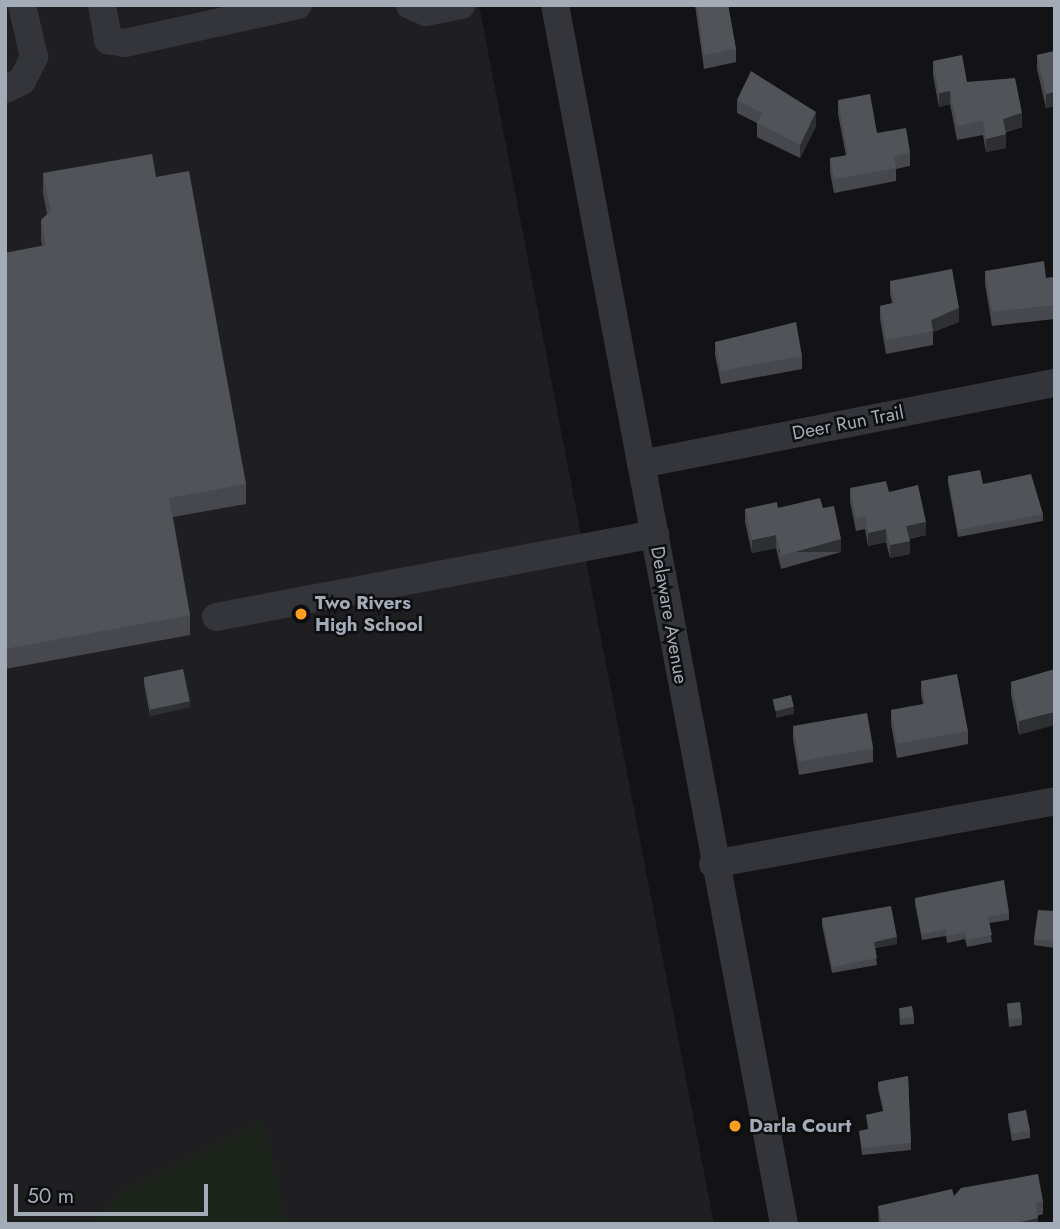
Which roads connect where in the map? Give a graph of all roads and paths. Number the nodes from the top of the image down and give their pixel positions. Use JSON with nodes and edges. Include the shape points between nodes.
{"nodes":[{"id":1,"x":23,"y":5,"type":"edge"},
{"id":2,"x":102,"y":5,"type":"edge"},
{"id":3,"x":298,"y":5,"type":"edge"},
{"id":4,"x":410,"y":5,"type":"edge"},
{"id":5,"x":461,"y":5,"type":"edge"},
{"id":6,"x":555,"y":5,"type":"edge"},
{"id":7,"x":5,"y":89,"type":"edge"},
{"id":8,"x":1055,"y":383,"type":"edge"},
{"id":9,"x":641,"y":464,"type":"junction"},
{"id":10,"x":655,"y":534,"type":"junction"},
{"id":11,"x":216,"y":617,"type":"dead end"},
{"id":12,"x":1055,"y":801,"type":"edge"},
{"id":13,"x":713,"y":864,"type":"junction"},
{"id":14,"x":784,"y":1224,"type":"edge"}],
"edges":[{"from":1,"to":7,"type":"street","via":[[34,57],[22,81]]},
{"from":2,"to":3,"type":"street","via":[[108,40],[125,43]]},
{"from":4,"to":5,"type":"street","via":[[426,12]]},
{"from":6,"to":9,"type":"street","name":"Delaware Avenue"},
{"from":8,"to":9,"type":"street","name":"Deer Run Trail"},
{"from":9,"to":10,"type":"street","name":"Delaware Avenue"},
{"from":10,"to":11,"type":"street"},
{"from":10,"to":13,"type":"street","name":"Delaware Avenue"},
{"from":12,"to":13,"type":"street"},
{"from":13,"to":14,"type":"street","name":"Delaware Avenue"}]}
